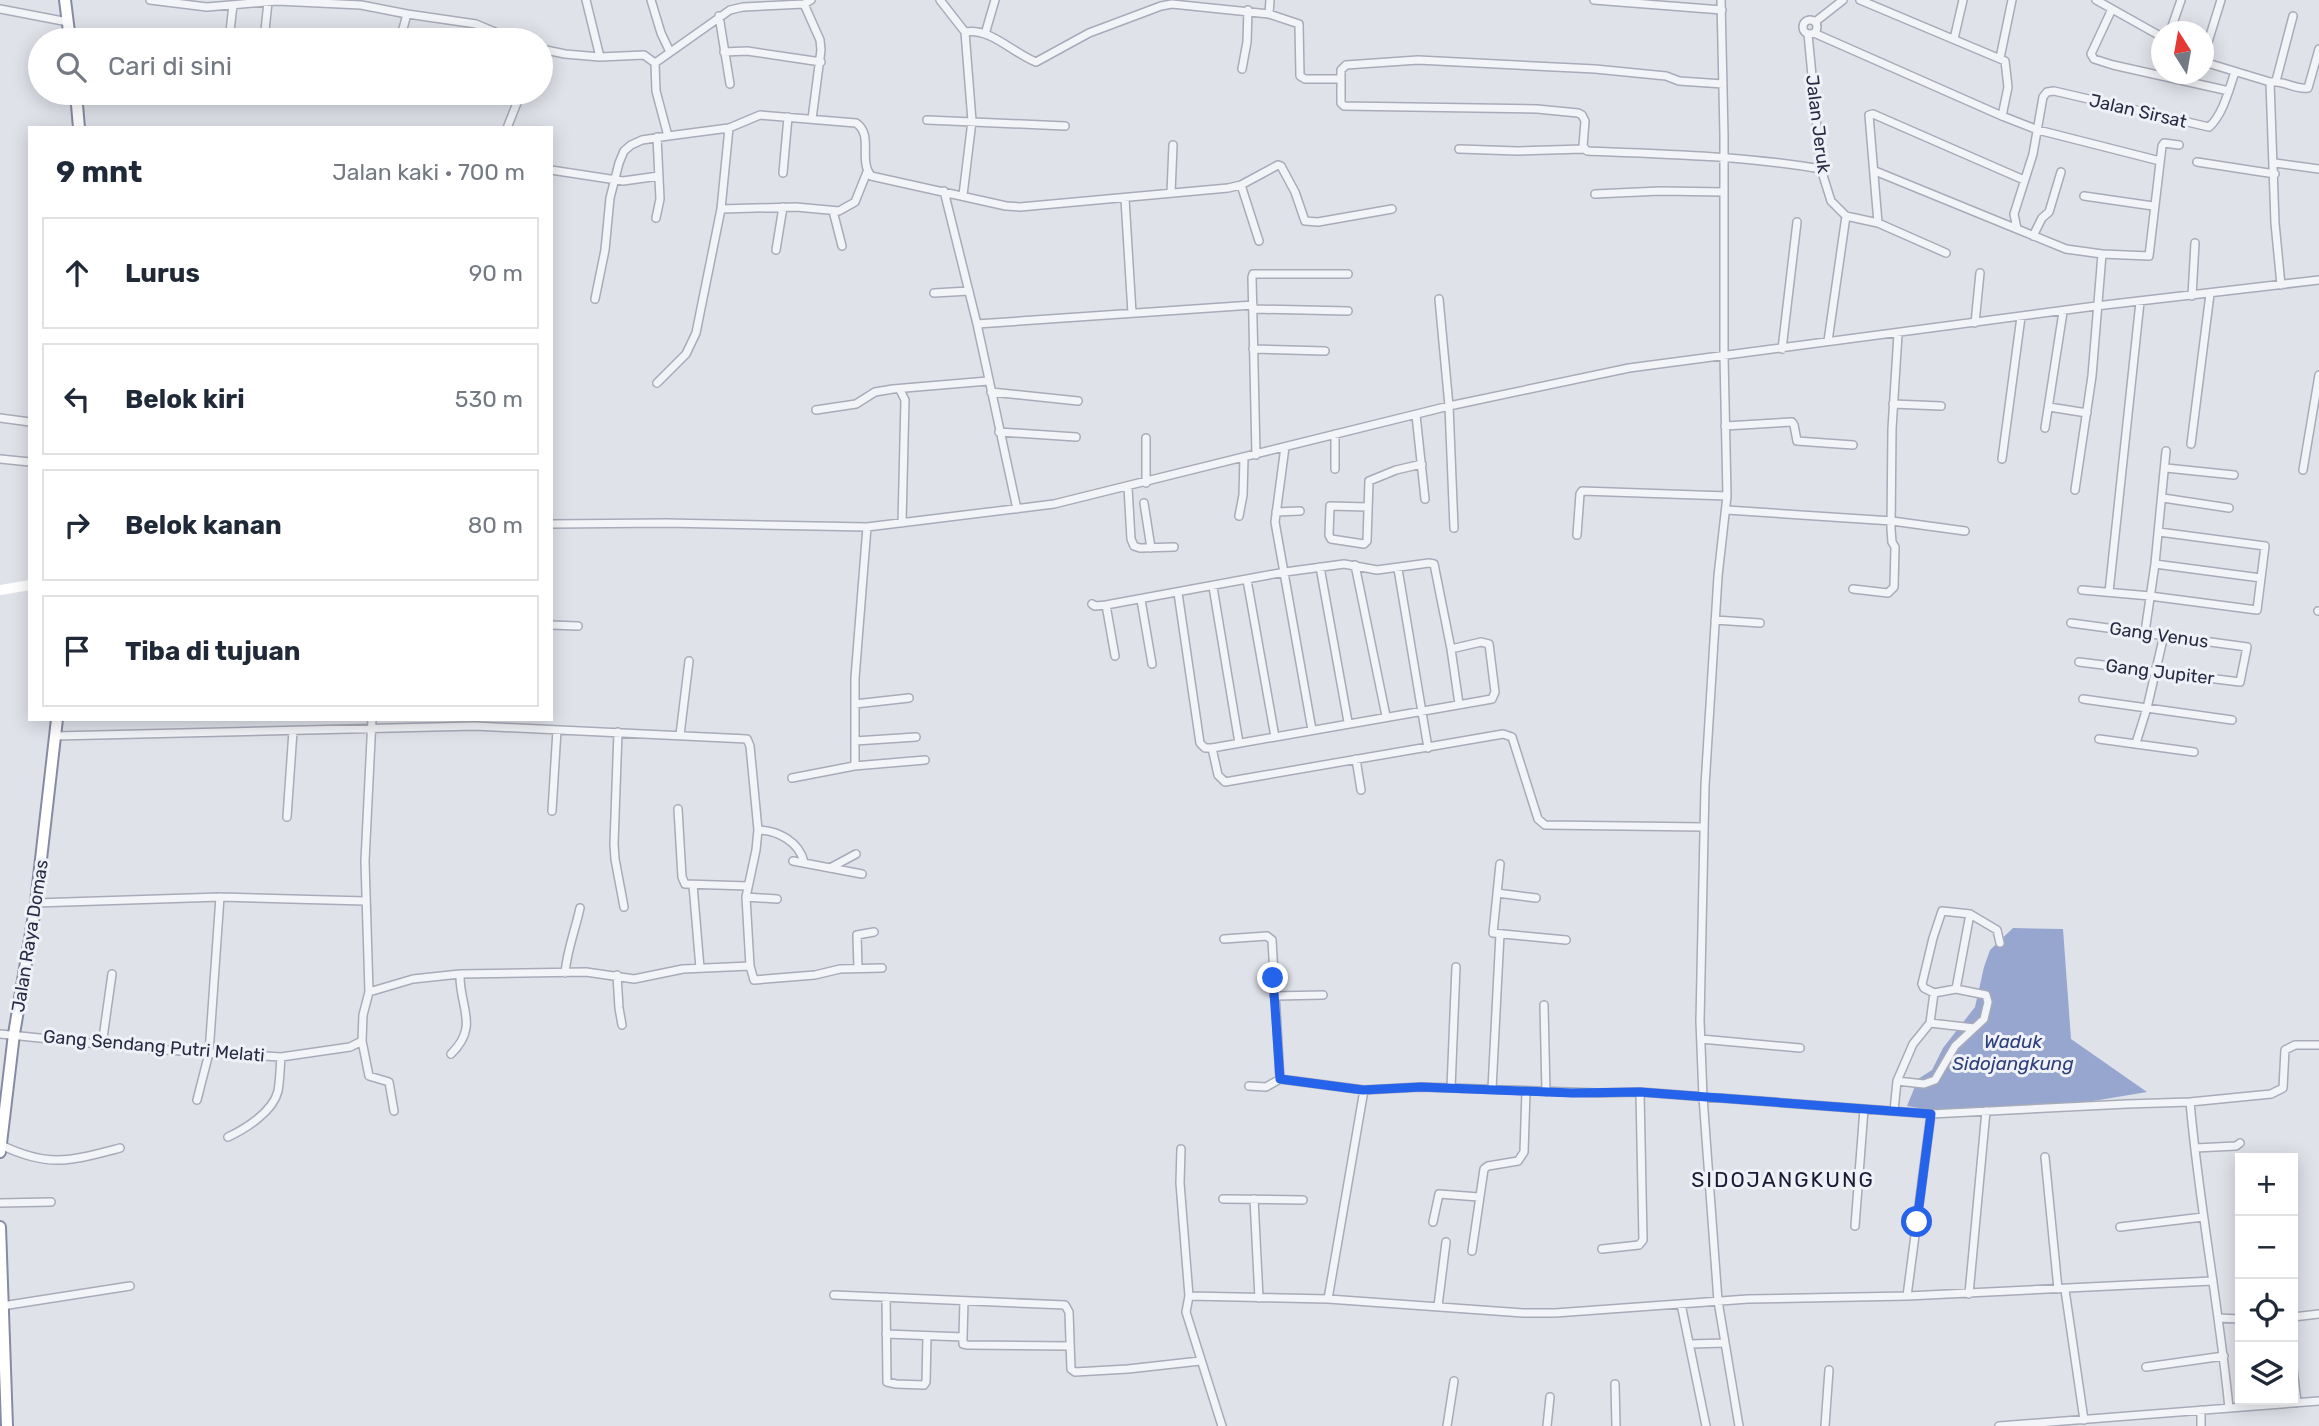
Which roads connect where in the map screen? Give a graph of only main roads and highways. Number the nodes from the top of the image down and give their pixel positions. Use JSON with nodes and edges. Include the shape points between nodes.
{"nodes":[{"id":1,"x":65,"y":0,"type":"edge"},
{"id":2,"x":69,"y":28,"type":"edge"},
{"id":3,"x":77,"y":105,"type":"edge"},
{"id":4,"x":79,"y":126,"type":"edge"},
{"id":5,"x":28,"y":585,"type":"edge"},
{"id":6,"x":0,"y":590,"type":"edge"},
{"id":7,"x":57,"y":721,"type":"edge"},
{"id":8,"x":1,"y":1148,"type":"edge"},
{"id":9,"x":0,"y":1227,"type":"edge"},
{"id":10,"x":6,"y":1426,"type":"edge"}],
"edges":[{"from":1,"to":2,"type":"highway"},
{"from":3,"to":4,"type":"highway"},
{"from":5,"to":6,"type":"main road"},
{"from":7,"to":8,"type":"highway","name":"Jalan Raya Domas"},
{"from":9,"to":10,"type":"highway"}]}
